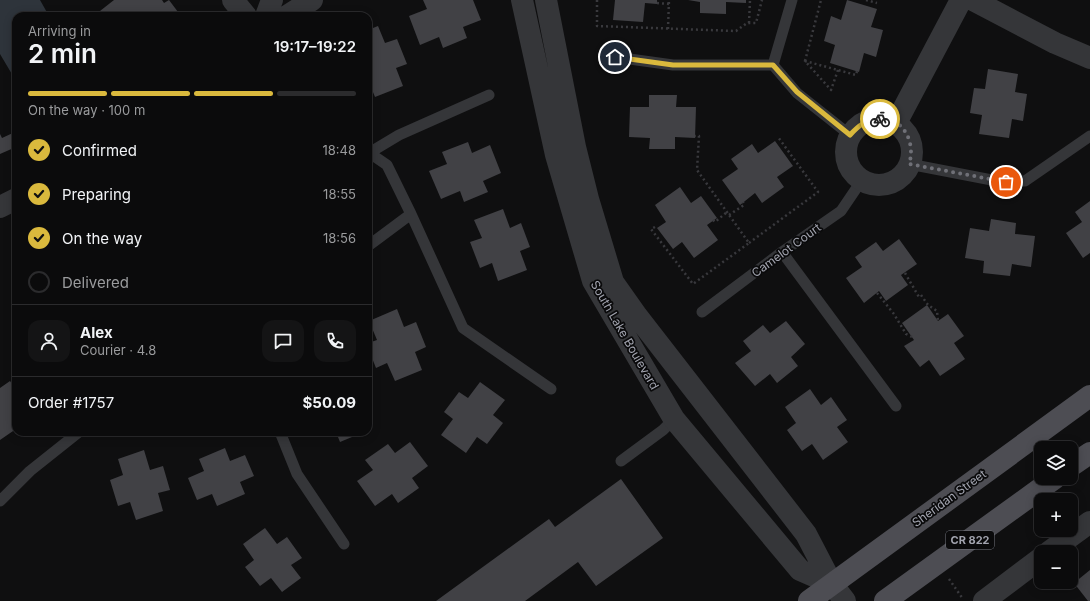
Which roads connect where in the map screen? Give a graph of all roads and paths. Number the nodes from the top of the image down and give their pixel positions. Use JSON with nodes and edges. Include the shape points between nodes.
{"nodes":[{"id":1,"x":233,"y":0,"type":"edge"},
{"id":2,"x":272,"y":0,"type":"edge"},
{"id":3,"x":312,"y":0,"type":"edge"},
{"id":4,"x":522,"y":0,"type":"edge"},
{"id":5,"x":546,"y":0,"type":"edge"},
{"id":6,"x":597,"y":0,"type":"edge"},
{"id":7,"x":750,"y":0,"type":"edge"},
{"id":8,"x":762,"y":0,"type":"edge"},
{"id":9,"x":792,"y":0,"type":"edge"},
{"id":10,"x":821,"y":0,"type":"edge"},
{"id":11,"x":866,"y":0,"type":"edge"},
{"id":12,"x":961,"y":0,"type":"edge"},
{"id":13,"x":973,"y":0,"type":"edge"},
{"id":14,"x":669,"y":2,"type":"edge"},
{"id":15,"x":657,"y":3,"type":"dead end"},
{"id":16,"x":877,"y":3,"type":"dead end"},
{"id":17,"x":243,"y":12,"type":"edge"},
{"id":18,"x":268,"y":12,"type":"edge"},
{"id":19,"x":293,"y":12,"type":"edge"},
{"id":20,"x":749,"y":22,"type":"junction"},
{"id":21,"x":668,"y":29,"type":"junction"},
{"id":22,"x":615,"y":57,"type":"dead end"},
{"id":23,"x":1090,"y":58,"type":"edge"},
{"id":24,"x":805,"y":61,"type":"junction"},
{"id":25,"x":773,"y":65,"type":"junction"},
{"id":26,"x":838,"y":70,"type":"junction"},
{"id":27,"x":857,"y":71,"type":"dead end"},
{"id":28,"x":489,"y":95,"type":"dead end"},
{"id":29,"x":896,"y":123,"type":"junction"},
{"id":30,"x":850,"y":135,"type":"junction"},
{"id":31,"x":695,"y":136,"type":"dead end"},
{"id":32,"x":1090,"y":136,"type":"edge"},
{"id":33,"x":778,"y":137,"type":"dead end"},
{"id":34,"x":372,"y":151,"type":"edge"},
{"id":35,"x":372,"y":156,"type":"edge"},
{"id":36,"x":909,"y":164,"type":"junction"},
{"id":37,"x":862,"y":180,"type":"junction"},
{"id":38,"x":12,"y":201,"type":"edge"},
{"id":39,"x":743,"y":202,"type":"dead end"},
{"id":40,"x":0,"y":207,"type":"edge"},
{"id":41,"x":728,"y":213,"type":"junction"},
{"id":42,"x":411,"y":214,"type":"junction"},
{"id":43,"x":713,"y":220,"type":"dead end"},
{"id":44,"x":655,"y":227,"type":"dead end"},
{"id":45,"x":372,"y":243,"type":"edge"},
{"id":46,"x":749,"y":243,"type":"junction"},
{"id":47,"x":782,"y":252,"type":"junction"},
{"id":48,"x":905,"y":272,"type":"dead end"},
{"id":49,"x":877,"y":293,"type":"dead end"},
{"id":50,"x":702,"y":312,"type":"dead end"},
{"id":51,"x":938,"y":321,"type":"dead end"},
{"id":52,"x":912,"y":337,"type":"dead end"},
{"id":53,"x":551,"y":389,"type":"dead end"},
{"id":54,"x":1090,"y":396,"type":"edge"},
{"id":55,"x":896,"y":406,"type":"dead end"},
{"id":56,"x":674,"y":419,"type":"junction"},
{"id":57,"x":74,"y":436,"type":"edge"},
{"id":58,"x":282,"y":436,"type":"edge"},
{"id":59,"x":1090,"y":453,"type":"edge"},
{"id":60,"x":621,"y":461,"type":"dead end"},
{"id":61,"x":1078,"y":461,"type":"edge"},
{"id":62,"x":1045,"y":485,"type":"edge"},
{"id":63,"x":0,"y":501,"type":"edge"},
{"id":64,"x":1090,"y":522,"type":"edge"},
{"id":65,"x":344,"y":544,"type":"dead end"},
{"id":66,"x":1059,"y":545,"type":"edge"},
{"id":67,"x":938,"y":563,"type":"junction"},
{"id":68,"x":1034,"y":563,"type":"edge"},
{"id":69,"x":832,"y":584,"type":"junction"},
{"id":70,"x":985,"y":599,"type":"edge"},
{"id":71,"x":809,"y":601,"type":"edge"},
{"id":72,"x":845,"y":601,"type":"edge"},
{"id":73,"x":885,"y":601,"type":"edge"},
{"id":74,"x":965,"y":601,"type":"edge"}],
"edges":[{"from":1,"to":17,"type":"street"},
{"from":2,"to":18,"type":"street"},
{"from":3,"to":19,"type":"street"},
{"from":4,"to":56,"type":"street","name":"South Lake Boulevard","via":[[556,155],[593,281]]},
{"from":5,"to":69,"type":"street","name":"South Lake Boulevard","via":[[575,148],[614,282],[637,316],[806,534]]},
{"from":6,"to":21,"type":"path","via":[[597,26]]},
{"from":7,"to":20,"type":"path"},
{"from":8,"to":20,"type":"path","via":[[756,24]]},
{"from":9,"to":25,"type":"lane"},
{"from":10,"to":24,"type":"path"},
{"from":11,"to":16,"type":"path"},
{"from":12,"to":29,"type":"street"},
{"from":13,"to":23,"type":"street","via":[[1055,43]]},
{"from":14,"to":15,"type":"path"},
{"from":14,"to":21,"type":"path"},
{"from":20,"to":21,"type":"path","via":[[736,31]]},
{"from":22,"to":25,"type":"lane","via":[[673,65]]},
{"from":24,"to":26,"type":"path"},
{"from":24,"to":26,"type":"path","via":[[831,90]]},
{"from":25,"to":30,"type":"lane","via":[[797,92]]},
{"from":26,"to":27,"type":"path","via":[[856,75]]},
{"from":28,"to":34,"type":"lane","via":[[399,135]]},
{"from":29,"to":30,"type":"street","via":[[871,119],[859,125]]},
{"from":29,"to":36,"type":"street","via":[[905,131],[911,143],[912,156]]},
{"from":30,"to":37,"type":"street","via":[[846,147],[847,160],[852,172]]},
{"from":31,"to":41,"type":"path","via":[[699,136],[697,170]]},
{"from":32,"to":36,"type":"lane","via":[[1025,181],[997,181]]},
{"from":33,"to":46,"type":"path","via":[[818,192]]},
{"from":35,"to":42,"type":"lane","via":[[387,165]]},
{"from":36,"to":37,"type":"street","via":[[899,178],[888,184]]},
{"from":37,"to":47,"type":"lane","name":"Camelot Court","via":[[841,210]]},
{"from":38,"to":40,"type":"street"},
{"from":39,"to":41,"type":"path","via":[[744,205]]},
{"from":41,"to":43,"type":"path","via":[[715,222]]},
{"from":41,"to":46,"type":"path"},
{"from":42,"to":45,"type":"lane"},
{"from":42,"to":53,"type":"lane","via":[[463,328]]},
{"from":44,"to":46,"type":"path","via":[[652,229],[693,284]]},
{"from":47,"to":50,"type":"lane","name":"Camelot Court"},
{"from":47,"to":55,"type":"lane"},
{"from":48,"to":51,"type":"path","via":[[920,296],[937,311]]},
{"from":49,"to":52,"type":"path","via":[[906,334]]},
{"from":54,"to":69,"type":"main road","name":"Sheridan Street"},
{"from":56,"to":60,"type":"lane"},
{"from":56,"to":69,"type":"street","name":"South Lake Boulevard","via":[[800,570]]},
{"from":57,"to":63,"type":"lane","via":[[30,471]]},
{"from":58,"to":65,"type":"lane","via":[[297,474]]},
{"from":59,"to":61,"type":"main road"},
{"from":62,"to":67,"type":"main road","number":"CR 822"},
{"from":64,"to":66,"type":"street"},
{"from":67,"to":73,"type":"main road","number":"CR 822"},
{"from":67,"to":74,"type":"path"},
{"from":68,"to":70,"type":"street"},
{"from":69,"to":71,"type":"main road","name":"Sheridan Street"},
{"from":69,"to":72,"type":"street","name":"South Lake Boulevard"}]}
